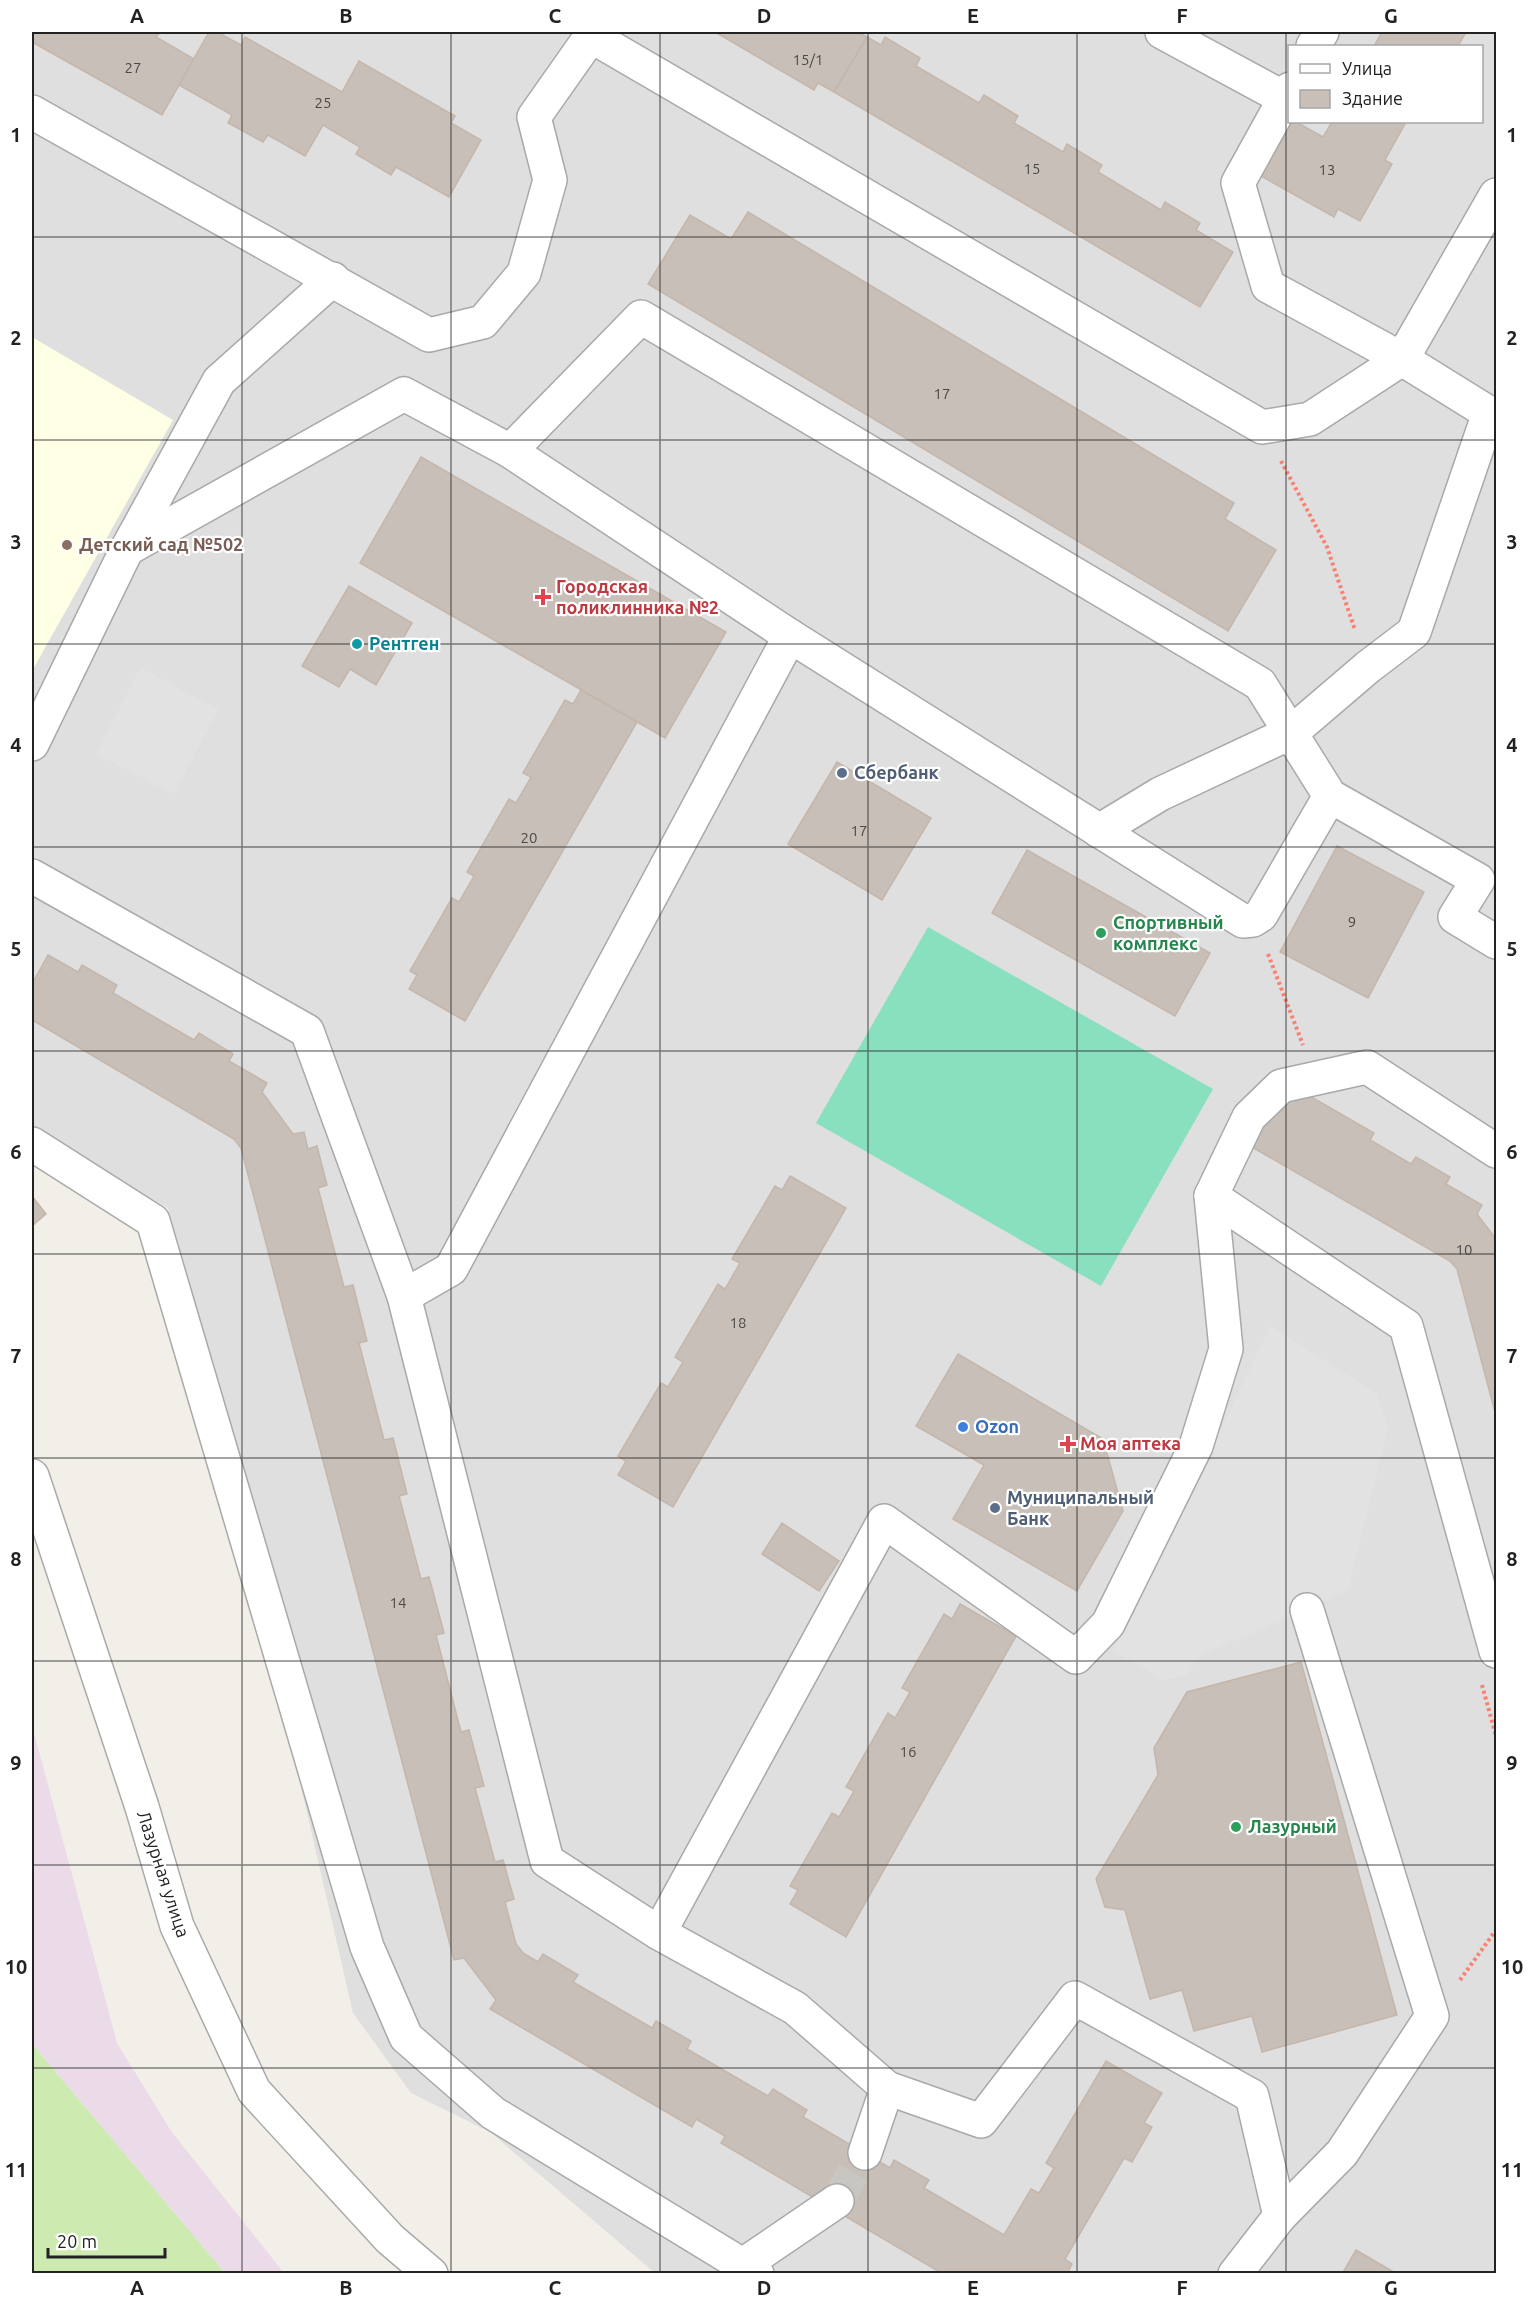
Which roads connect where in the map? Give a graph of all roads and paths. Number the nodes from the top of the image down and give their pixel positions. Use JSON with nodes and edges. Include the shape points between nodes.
{"nodes":[{"id":1,"x":1162,"y":32,"type":"edge"},
{"id":2,"x":1322,"y":32,"type":"edge"},
{"id":3,"x":592,"y":34,"type":"edge"},
{"id":4,"x":1314,"y":45,"type":"edge"},
{"id":5,"x":1287,"y":93,"type":"edge"},
{"id":6,"x":32,"y":112,"type":"edge"},
{"id":7,"x":1497,"y":195,"type":"edge"},
{"id":8,"x":333,"y":279,"type":"junction"},
{"id":9,"x":1402,"y":359,"type":"junction"},
{"id":10,"x":1493,"y":415,"type":"edge"},
{"id":11,"x":1262,"y":427,"type":"junction"},
{"id":12,"x":510,"y":451,"type":"junction"},
{"id":13,"x":127,"y":549,"type":"junction"},
{"id":14,"x":790,"y":636,"type":"junction"},
{"id":15,"x":1368,"y":667,"type":"junction"},
{"id":16,"x":1292,"y":732,"type":"junction"},
{"id":17,"x":32,"y":744,"type":"edge"},
{"id":18,"x":1329,"y":796,"type":"junction"},
{"id":19,"x":1099,"y":831,"type":"junction"},
{"id":20,"x":32,"y":876,"type":"edge"},
{"id":21,"x":1253,"y":920,"type":"junction"},
{"id":22,"x":1497,"y":942,"type":"edge"},
{"id":23,"x":1315,"y":1078,"type":"junction"},
{"id":24,"x":32,"y":1144,"type":"edge"},
{"id":25,"x":1497,"y":1151,"type":"edge"},
{"id":26,"x":1211,"y":1196,"type":"junction"},
{"id":27,"x":404,"y":1296,"type":"junction"},
{"id":28,"x":32,"y":1476,"type":"edge"},
{"id":29,"x":1307,"y":1610,"type":"dead end"},
{"id":30,"x":1497,"y":1651,"type":"edge"},
{"id":31,"x":1497,"y":1930,"type":"edge"},
{"id":32,"x":659,"y":1933,"type":"junction"},
{"id":33,"x":1432,"y":2016,"type":"junction"},
{"id":34,"x":887,"y":2088,"type":"junction"},
{"id":35,"x":865,"y":2153,"type":"tunnel mouth"},
{"id":36,"x":837,"y":2202,"type":"tunnel mouth"},
{"id":37,"x":1280,"y":2216,"type":"junction"},
{"id":38,"x":750,"y":2269,"type":"edge"},
{"id":39,"x":431,"y":2274,"type":"edge"},
{"id":40,"x":1235,"y":2274,"type":"edge"}],
"edges":[{"from":1,"to":5,"type":"street"},
{"from":2,"to":4,"type":"street"},
{"from":3,"to":8,"type":"street","via":[[534,117],[550,180],[524,273],[483,322],[429,335]]},
{"from":3,"to":11,"type":"street"},
{"from":5,"to":9,"type":"street","via":[[1238,183],[1268,286]]},
{"from":6,"to":8,"type":"street"},
{"from":7,"to":9,"type":"street"},
{"from":8,"to":13,"type":"street","via":[[219,381]]},
{"from":9,"to":10,"type":"street"},
{"from":9,"to":11,"type":"street","via":[[1310,419]]},
{"from":10,"to":15,"type":"street","via":[[1414,633]]},
{"from":11,"to":15,"type":"path","via":[[1327,548]]},
{"from":12,"to":13,"type":"street","via":[[404,394]]},
{"from":12,"to":14,"type":"street"},
{"from":12,"to":16,"type":"street","via":[[642,317],[1260,684]]},
{"from":13,"to":17,"type":"street"},
{"from":14,"to":19,"type":"street"},
{"from":14,"to":27,"type":"street","via":[[451,1269]]},
{"from":15,"to":16,"type":"street"},
{"from":16,"to":18,"type":"street"},
{"from":16,"to":19,"type":"street","via":[[1160,794]]},
{"from":18,"to":21,"type":"street","via":[[1260,915]]},
{"from":18,"to":22,"type":"street","via":[[1478,880],[1455,917]]},
{"from":19,"to":21,"type":"street","via":[[1244,921]]},
{"from":20,"to":27,"type":"street","via":[[307,1031]]},
{"from":21,"to":23,"type":"path"},
{"from":23,"to":25,"type":"street","via":[[1367,1067]]},
{"from":23,"to":26,"type":"street","via":[[1281,1086],[1249,1117]]},
{"from":24,"to":38,"type":"street","via":[[153,1221],[367,1947],[405,2037],[493,2113]]},
{"from":26,"to":30,"type":"street","via":[[1406,1326]]},
{"from":26,"to":32,"type":"street","via":[[1226,1349],[1196,1446],[1108,1624],[1076,1657],[884,1521]]},
{"from":27,"to":32,"type":"street","via":[[547,1861]]},
{"from":28,"to":39,"type":"street","name":"Лазурная улица","via":[[177,1926],[254,2091],[390,2239]]},
{"from":29,"to":33,"type":"street"},
{"from":31,"to":33,"type":"path"},
{"from":32,"to":34,"type":"street","via":[[795,2008]]},
{"from":33,"to":37,"type":"street","via":[[1342,2153]]},
{"from":34,"to":35,"type":"street"},
{"from":34,"to":37,"type":"street","via":[[981,2121],[1075,1998],[1252,2096]]},
{"from":36,"to":38,"type":"street"},
{"from":37,"to":40,"type":"street"}]}
